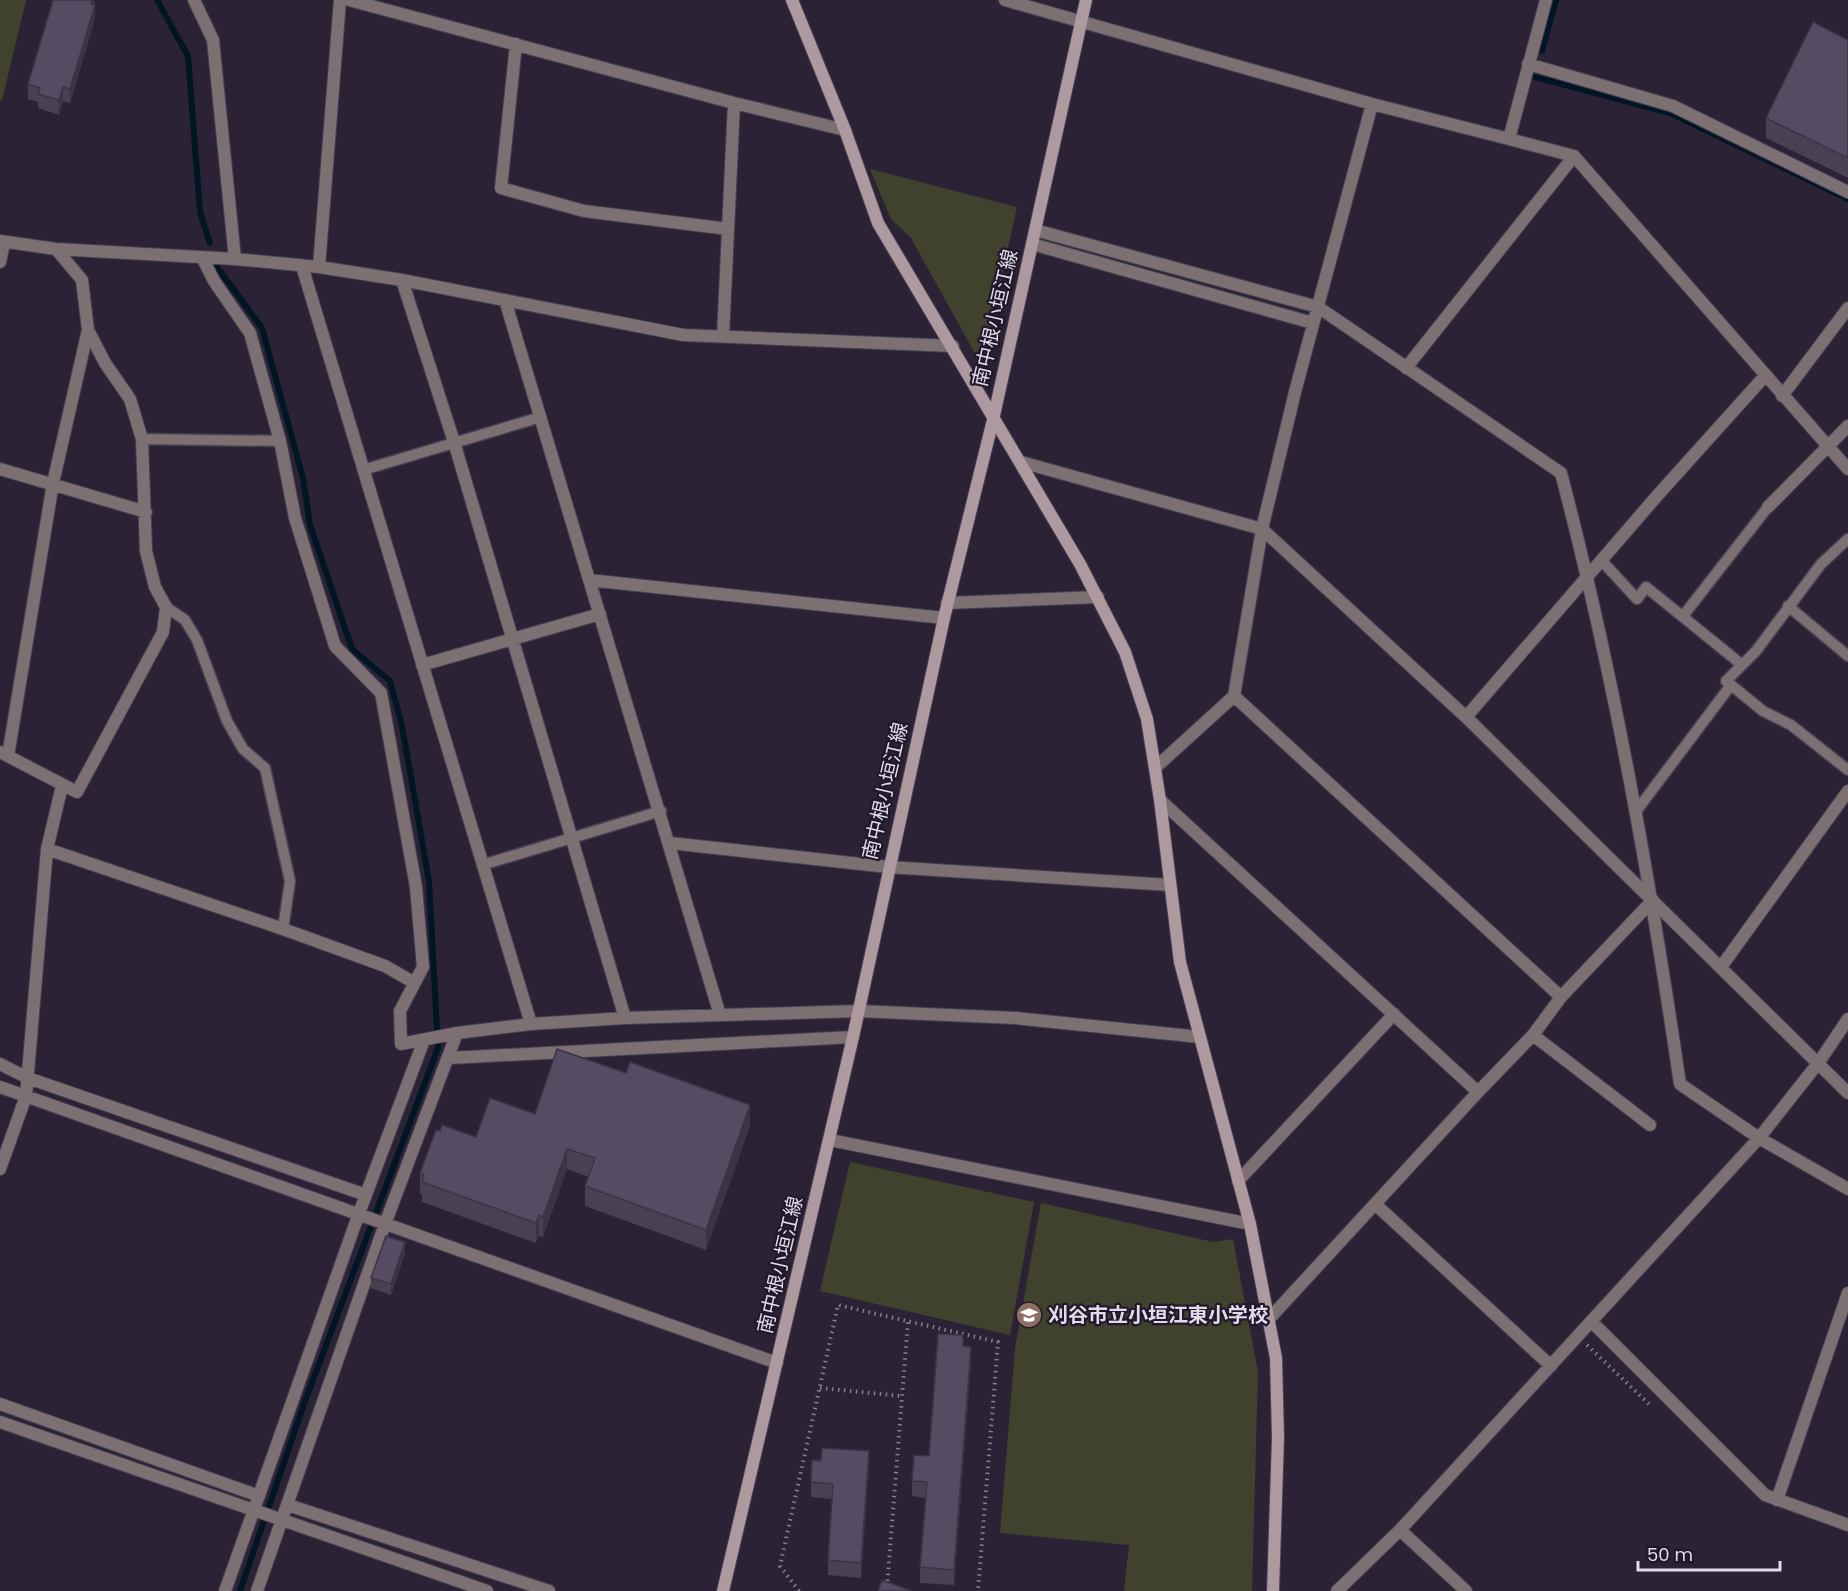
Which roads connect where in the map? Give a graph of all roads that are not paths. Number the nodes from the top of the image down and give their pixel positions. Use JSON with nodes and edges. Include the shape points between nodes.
{"nodes":[{"id":1,"x":194,"y":0,"type":"edge"},
{"id":2,"x":340,"y":0,"type":"edge"},
{"id":3,"x":349,"y":0,"type":"edge"},
{"id":4,"x":792,"y":0,"type":"edge"},
{"id":5,"x":1005,"y":0,"type":"edge"},
{"id":6,"x":1086,"y":0,"type":"edge"},
{"id":7,"x":1546,"y":0,"type":"edge"},
{"id":8,"x":1082,"y":21,"type":"junction"},
{"id":9,"x":516,"y":44,"type":"junction"},
{"id":10,"x":1528,"y":64,"type":"junction"},
{"id":11,"x":734,"y":103,"type":"junction"},
{"id":12,"x":1372,"y":104,"type":"junction"},
{"id":13,"x":844,"y":130,"type":"junction"},
{"id":14,"x":1509,"y":139,"type":"junction"},
{"id":15,"x":1574,"y":156,"type":"junction"},
{"id":16,"x":1848,"y":192,"type":"edge"},
{"id":17,"x":728,"y":229,"type":"junction"},
{"id":18,"x":1035,"y":230,"type":"junction"},
{"id":19,"x":2,"y":242,"type":"edge"},
{"id":20,"x":1032,"y":244,"type":"junction"},
{"id":21,"x":56,"y":249,"type":"junction"},
{"id":22,"x":203,"y":259,"type":"junction"},
{"id":23,"x":235,"y":259,"type":"junction"},
{"id":24,"x":0,"y":262,"type":"edge"},
{"id":25,"x":302,"y":267,"type":"junction"},
{"id":26,"x":319,"y":267,"type":"junction"},
{"id":27,"x":402,"y":280,"type":"junction"},
{"id":28,"x":505,"y":300,"type":"junction"},
{"id":29,"x":1318,"y":307,"type":"junction"},
{"id":30,"x":1848,"y":308,"type":"edge"},
{"id":31,"x":1313,"y":323,"type":"junction"},
{"id":32,"x":88,"y":330,"type":"junction"},
{"id":33,"x":723,"y":336,"type":"junction"},
{"id":34,"x":953,"y":346,"type":"junction"},
{"id":35,"x":1406,"y":368,"type":"junction"},
{"id":36,"x":1764,"y":376,"type":"junction"},
{"id":37,"x":1782,"y":396,"type":"junction"},
{"id":38,"x":541,"y":417,"type":"junction"},
{"id":39,"x":993,"y":420,"type":"junction"},
{"id":40,"x":1848,"y":426,"type":"edge"},
{"id":41,"x":142,"y":439,"type":"junction"},
{"id":42,"x":280,"y":441,"type":"junction"},
{"id":43,"x":454,"y":442,"type":"junction"},
{"id":44,"x":1826,"y":446,"type":"junction"},
{"id":45,"x":1021,"y":462,"type":"junction"},
{"id":46,"x":0,"y":469,"type":"edge"},
{"id":47,"x":1848,"y":469,"type":"edge"},
{"id":48,"x":363,"y":470,"type":"junction"},
{"id":49,"x":53,"y":483,"type":"junction"},
{"id":50,"x":1768,"y":507,"type":"joint"},
{"id":51,"x":146,"y":512,"type":"junction"},
{"id":52,"x":1262,"y":529,"type":"junction"},
{"id":53,"x":1848,"y":539,"type":"edge"},
{"id":54,"x":1601,"y":560,"type":"junction"},
{"id":55,"x":1588,"y":575,"type":"junction"},
{"id":56,"x":589,"y":579,"type":"junction"},
{"id":57,"x":1098,"y":597,"type":"junction"},
{"id":58,"x":947,"y":603,"type":"junction"},
{"id":59,"x":1788,"y":606,"type":"junction"},
{"id":60,"x":166,"y":607,"type":"junction"},
{"id":61,"x":600,"y":614,"type":"junction"},
{"id":62,"x":1683,"y":616,"type":"junction"},
{"id":63,"x":944,"y":618,"type":"junction"},
{"id":64,"x":512,"y":640,"type":"junction"},
{"id":65,"x":1848,"y":656,"type":"edge"},
{"id":66,"x":1741,"y":664,"type":"junction"},
{"id":67,"x":422,"y":665,"type":"junction"},
{"id":68,"x":1731,"y":685,"type":"junction"},
{"id":69,"x":1234,"y":696,"type":"junction"},
{"id":70,"x":1466,"y":717,"type":"junction"},
{"id":71,"x":4,"y":754,"type":"edge"},
{"id":72,"x":1155,"y":768,"type":"junction"},
{"id":73,"x":1848,"y":770,"type":"edge"},
{"id":74,"x":62,"y":786,"type":"junction"},
{"id":75,"x":1848,"y":791,"type":"edge"},
{"id":76,"x":1160,"y":800,"type":"junction"},
{"id":77,"x":1637,"y":810,"type":"junction"},
{"id":78,"x":661,"y":811,"type":"junction"},
{"id":79,"x":571,"y":838,"type":"junction"},
{"id":80,"x":670,"y":843,"type":"junction"},
{"id":81,"x":47,"y":849,"type":"junction"},
{"id":82,"x":482,"y":866,"type":"junction"},
{"id":83,"x":888,"y":867,"type":"junction"},
{"id":84,"x":1170,"y":885,"type":"junction"},
{"id":85,"x":1653,"y":900,"type":"junction"},
{"id":86,"x":283,"y":928,"type":"junction"},
{"id":87,"x":1721,"y":967,"type":"junction"},
{"id":88,"x":413,"y":982,"type":"junction"},
{"id":89,"x":1561,"y":997,"type":"junction"},
{"id":90,"x":859,"y":1011,"type":"junction"},
{"id":91,"x":1394,"y":1014,"type":"junction"},
{"id":92,"x":720,"y":1016,"type":"junction"},
{"id":93,"x":625,"y":1018,"type":"junction"},
{"id":94,"x":1848,"y":1018,"type":"edge"},
{"id":95,"x":531,"y":1024,"type":"junction"},
{"id":96,"x":454,"y":1034,"type":"junction"},
{"id":97,"x":1533,"y":1035,"type":"junction"},
{"id":98,"x":853,"y":1037,"type":"junction"},
{"id":99,"x":1200,"y":1037,"type":"junction"},
{"id":100,"x":424,"y":1040,"type":"junction"},
{"id":101,"x":449,"y":1058,"type":"junction"},
{"id":102,"x":1819,"y":1062,"type":"junction"},
{"id":103,"x":0,"y":1064,"type":"edge"},
{"id":104,"x":28,"y":1078,"type":"junction"},
{"id":105,"x":0,"y":1087,"type":"edge"},
{"id":106,"x":1478,"y":1092,"type":"junction"},
{"id":107,"x":1848,"y":1093,"type":"edge"},
{"id":108,"x":26,"y":1096,"type":"junction"},
{"id":109,"x":1650,"y":1125,"type":"dead end"},
{"id":110,"x":1759,"y":1138,"type":"junction"},
{"id":111,"x":830,"y":1140,"type":"junction"},
{"id":112,"x":0,"y":1169,"type":"edge"},
{"id":113,"x":1238,"y":1180,"type":"junction"},
{"id":114,"x":1848,"y":1189,"type":"edge"},
{"id":115,"x":366,"y":1196,"type":"junction"},
{"id":116,"x":1375,"y":1204,"type":"junction"},
{"id":117,"x":359,"y":1216,"type":"junction"},
{"id":118,"x":384,"y":1224,"type":"junction"},
{"id":119,"x":1250,"y":1224,"type":"junction"},
{"id":120,"x":1848,"y":1293,"type":"edge"},
{"id":121,"x":1269,"y":1319,"type":"junction"},
{"id":122,"x":1591,"y":1322,"type":"junction"},
{"id":123,"x":777,"y":1363,"type":"junction"},
{"id":124,"x":1551,"y":1366,"type":"junction"},
{"id":125,"x":0,"y":1404,"type":"edge"},
{"id":126,"x":0,"y":1422,"type":"edge"},
{"id":127,"x":260,"y":1496,"type":"junction"},
{"id":128,"x":1777,"y":1500,"type":"junction"},
{"id":129,"x":288,"y":1504,"type":"junction"},
{"id":130,"x":255,"y":1510,"type":"junction"},
{"id":131,"x":281,"y":1519,"type":"junction"},
{"id":132,"x":1848,"y":1525,"type":"edge"},
{"id":133,"x":1400,"y":1530,"type":"junction"},
{"id":134,"x":225,"y":1591,"type":"edge"},
{"id":135,"x":257,"y":1591,"type":"edge"},
{"id":136,"x":487,"y":1591,"type":"edge"},
{"id":137,"x":549,"y":1591,"type":"edge"},
{"id":138,"x":723,"y":1591,"type":"edge"},
{"id":139,"x":1273,"y":1591,"type":"edge"},
{"id":140,"x":1337,"y":1591,"type":"edge"},
{"id":141,"x":1466,"y":1591,"type":"edge"}],
"edges":[{"from":1,"to":23,"type":"street","via":[[213,40]]},
{"from":2,"to":26,"type":"street"},
{"from":3,"to":9,"type":"street"},
{"from":4,"to":13,"type":"street"},
{"from":5,"to":8,"type":"street"},
{"from":6,"to":8,"type":"street","name":"南中根小垣江線"},
{"from":7,"to":10,"type":"street"},
{"from":8,"to":12,"type":"street"},
{"from":8,"to":18,"type":"street","name":"南中根小垣江線"},
{"from":9,"to":11,"type":"street"},
{"from":9,"to":17,"type":"street","via":[[501,188],[585,211]]},
{"from":10,"to":14,"type":"street"},
{"from":10,"to":16,"type":"street","via":[[1673,106]]},
{"from":11,"to":13,"type":"street"},
{"from":11,"to":17,"type":"street"},
{"from":12,"to":14,"type":"street"},
{"from":12,"to":29,"type":"street"},
{"from":13,"to":34,"type":"street","via":[[878,223]]},
{"from":14,"to":15,"type":"street"},
{"from":15,"to":35,"type":"street"},
{"from":15,"to":36,"type":"street"},
{"from":17,"to":33,"type":"street"},
{"from":18,"to":20,"type":"street","name":"南中根小垣江線"},
{"from":18,"to":29,"type":"street"},
{"from":19,"to":21,"type":"street"},
{"from":19,"to":24,"type":"street"},
{"from":20,"to":31,"type":"street"},
{"from":20,"to":39,"type":"street","name":"南中根小垣江線"},
{"from":21,"to":22,"type":"street"},
{"from":21,"to":32,"type":"street","via":[[82,280]]},
{"from":22,"to":23,"type":"street"},
{"from":22,"to":42,"type":"street","via":[[250,333]]},
{"from":23,"to":25,"type":"street"},
{"from":25,"to":26,"type":"street"},
{"from":25,"to":48,"type":"street"},
{"from":26,"to":27,"type":"street"},
{"from":27,"to":28,"type":"street"},
{"from":27,"to":43,"type":"street"},
{"from":28,"to":33,"type":"street","via":[[683,335]]},
{"from":28,"to":38,"type":"street"},
{"from":29,"to":31,"type":"street"},
{"from":29,"to":35,"type":"street"},
{"from":30,"to":37,"type":"street"},
{"from":31,"to":52,"type":"street"},
{"from":32,"to":41,"type":"street","via":[[130,399]]},
{"from":32,"to":49,"type":"street"},
{"from":33,"to":34,"type":"street"},
{"from":34,"to":39,"type":"street"},
{"from":35,"to":55,"type":"street","via":[[1561,474]]},
{"from":36,"to":37,"type":"street"},
{"from":36,"to":54,"type":"street"},
{"from":37,"to":44,"type":"street"},
{"from":38,"to":43,"type":"lane"},
{"from":38,"to":56,"type":"street"},
{"from":39,"to":45,"type":"street"},
{"from":39,"to":58,"type":"street","name":"南中根小垣江線"},
{"from":40,"to":44,"type":"street"},
{"from":41,"to":42,"type":"lane"},
{"from":41,"to":51,"type":"street"},
{"from":42,"to":88,"type":"street","via":[[294,518],[335,646],[381,693],[416,887],[423,967]]},
{"from":43,"to":48,"type":"lane"},
{"from":43,"to":64,"type":"street"},
{"from":44,"to":47,"type":"street"},
{"from":44,"to":50,"type":"street"},
{"from":45,"to":52,"type":"street"},
{"from":45,"to":57,"type":"street"},
{"from":46,"to":49,"type":"street"},
{"from":48,"to":67,"type":"street"},
{"from":49,"to":51,"type":"street"},
{"from":49,"to":71,"type":"street"},
{"from":50,"to":62,"type":"lane"},
{"from":51,"to":60,"type":"street","via":[[146,551],[155,587]]},
{"from":52,"to":69,"type":"street"},
{"from":52,"to":70,"type":"street"},
{"from":53,"to":59,"type":"lane","via":[[1821,564]]},
{"from":54,"to":55,"type":"street"},
{"from":54,"to":62,"type":"lane","via":[[1637,599],[1646,587]]},
{"from":55,"to":70,"type":"street"},
{"from":55,"to":77,"type":"street"},
{"from":56,"to":61,"type":"street"},
{"from":56,"to":63,"type":"street"},
{"from":57,"to":58,"type":"street"},
{"from":57,"to":72,"type":"street","via":[[1125,652],[1147,719]]},
{"from":58,"to":63,"type":"street","name":"南中根小垣江線"},
{"from":59,"to":65,"type":"lane"},
{"from":59,"to":66,"type":"lane","via":[[1756,651]]},
{"from":60,"to":74,"type":"street","via":[[163,632],[76,792]]},
{"from":60,"to":86,"type":"lane","via":[[185,620],[198,640],[227,721],[243,749],[265,768],[290,881]]},
{"from":61,"to":64,"type":"street"},
{"from":61,"to":78,"type":"street"},
{"from":62,"to":66,"type":"lane"},
{"from":63,"to":83,"type":"street","name":"南中根小垣江線"},
{"from":64,"to":67,"type":"street"},
{"from":64,"to":79,"type":"street"},
{"from":66,"to":68,"type":"lane","via":[[1726,681]]},
{"from":67,"to":82,"type":"street"},
{"from":68,"to":73,"type":"lane"},
{"from":68,"to":77,"type":"lane"},
{"from":69,"to":72,"type":"street"},
{"from":69,"to":89,"type":"street"},
{"from":70,"to":85,"type":"street"},
{"from":71,"to":74,"type":"street"},
{"from":72,"to":76,"type":"street"},
{"from":74,"to":81,"type":"street"},
{"from":75,"to":87,"type":"street"},
{"from":76,"to":84,"type":"street"},
{"from":76,"to":91,"type":"street"},
{"from":77,"to":85,"type":"street"},
{"from":78,"to":79,"type":"lane"},
{"from":78,"to":80,"type":"street"},
{"from":79,"to":82,"type":"lane"},
{"from":79,"to":93,"type":"street"},
{"from":80,"to":83,"type":"street"},
{"from":80,"to":92,"type":"street"},
{"from":81,"to":86,"type":"street"},
{"from":81,"to":104,"type":"street"},
{"from":82,"to":95,"type":"street"},
{"from":83,"to":84,"type":"street"},
{"from":83,"to":90,"type":"street","name":"南中根小垣江線"},
{"from":84,"to":99,"type":"street","via":[[1180,962]]},
{"from":85,"to":87,"type":"street"},
{"from":85,"to":89,"type":"street"},
{"from":85,"to":110,"type":"street","via":[[1680,1084]]},
{"from":86,"to":88,"type":"street","via":[[385,966]]},
{"from":87,"to":102,"type":"street"},
{"from":88,"to":100,"type":"street","via":[[400,1011],[401,1044]]},
{"from":89,"to":97,"type":"street"},
{"from":90,"to":92,"type":"street"},
{"from":90,"to":98,"type":"street","name":"南中根小垣江線"},
{"from":90,"to":99,"type":"street","via":[[1015,1018]]},
{"from":91,"to":106,"type":"street"},
{"from":91,"to":113,"type":"street"},
{"from":92,"to":93,"type":"street"},
{"from":93,"to":95,"type":"street"},
{"from":94,"to":102,"type":"street"},
{"from":95,"to":96,"type":"street"},
{"from":96,"to":100,"type":"street"},
{"from":96,"to":101,"type":"street"},
{"from":97,"to":106,"type":"street"},
{"from":97,"to":109,"type":"street"},
{"from":98,"to":101,"type":"street"},
{"from":98,"to":111,"type":"street","name":"南中根小垣江線"},
{"from":99,"to":113,"type":"street"},
{"from":100,"to":115,"type":"street"},
{"from":101,"to":118,"type":"street"},
{"from":102,"to":107,"type":"street"},
{"from":102,"to":110,"type":"street"},
{"from":103,"to":104,"type":"street"},
{"from":104,"to":108,"type":"street"},
{"from":104,"to":115,"type":"street"},
{"from":105,"to":108,"type":"street"},
{"from":106,"to":116,"type":"street"},
{"from":108,"to":112,"type":"street"},
{"from":108,"to":117,"type":"street"},
{"from":110,"to":114,"type":"street"},
{"from":110,"to":122,"type":"street"},
{"from":111,"to":119,"type":"street"},
{"from":111,"to":123,"type":"street","name":"南中根小垣江線"},
{"from":113,"to":119,"type":"street"},
{"from":115,"to":117,"type":"street"},
{"from":116,"to":121,"type":"street"},
{"from":116,"to":124,"type":"street"},
{"from":117,"to":118,"type":"street"},
{"from":117,"to":127,"type":"street"},
{"from":118,"to":123,"type":"street"},
{"from":118,"to":129,"type":"street"},
{"from":119,"to":121,"type":"street"},
{"from":120,"to":128,"type":"street"},
{"from":121,"to":139,"type":"street","via":[[1275,1358],[1278,1438]]},
{"from":122,"to":124,"type":"street"},
{"from":122,"to":128,"type":"street","via":[[1765,1495]]},
{"from":123,"to":138,"type":"street","name":"南中根小垣江線"},
{"from":124,"to":133,"type":"street"},
{"from":125,"to":127,"type":"street"},
{"from":126,"to":130,"type":"street"},
{"from":127,"to":130,"type":"street"},
{"from":128,"to":132,"type":"street"},
{"from":129,"to":131,"type":"street"},
{"from":129,"to":137,"type":"street"},
{"from":130,"to":131,"type":"street"},
{"from":130,"to":134,"type":"street"},
{"from":131,"to":135,"type":"street"},
{"from":131,"to":136,"type":"street"},
{"from":133,"to":140,"type":"street"},
{"from":133,"to":141,"type":"street"}]}
